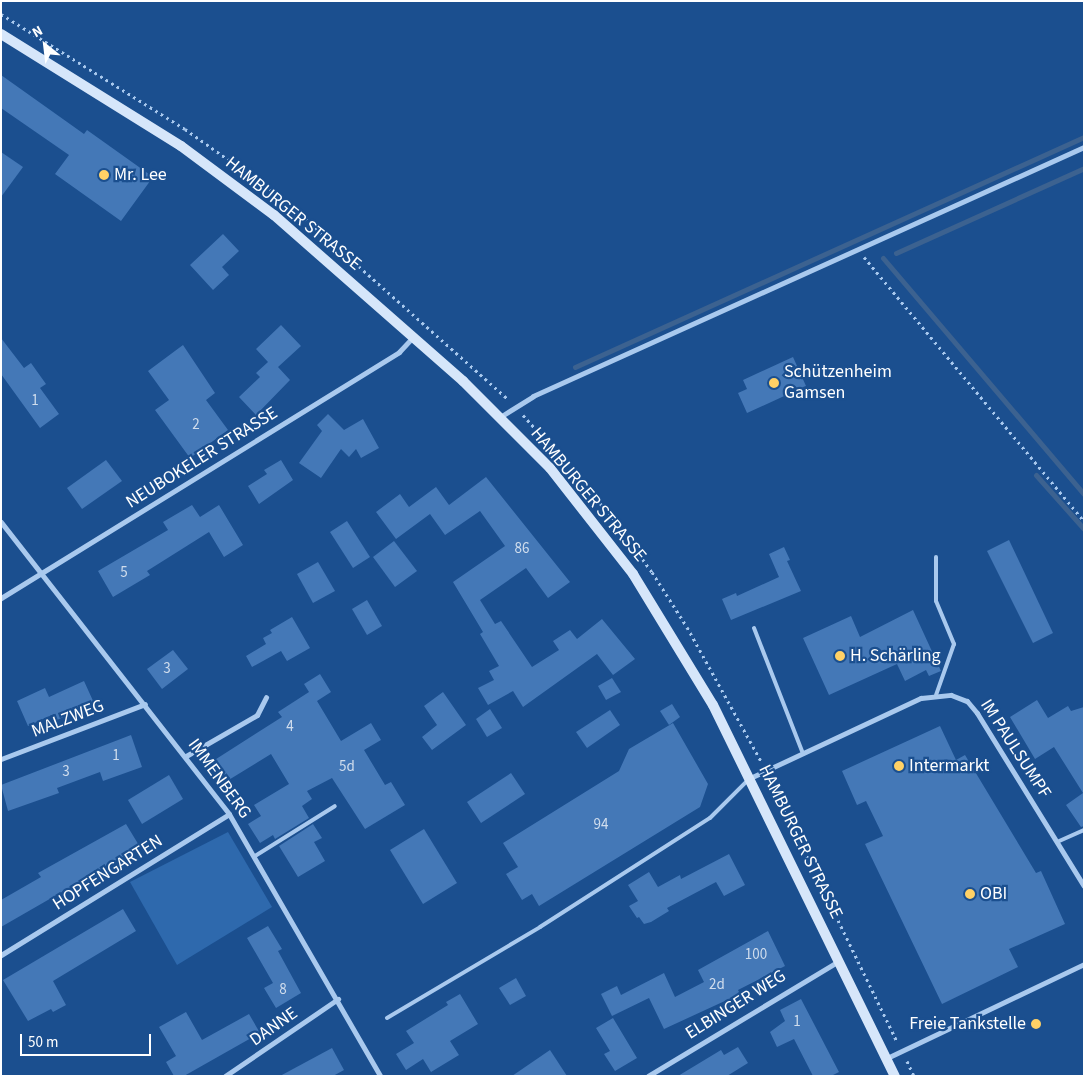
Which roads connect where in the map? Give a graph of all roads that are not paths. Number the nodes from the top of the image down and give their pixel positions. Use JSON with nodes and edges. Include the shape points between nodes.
{"nodes":[{"id":1,"x":1,"y":34,"type":"edge"},
{"id":2,"x":1084,"y":147,"type":"edge"},
{"id":3,"x":414,"y":337,"type":"junction"},
{"id":4,"x":500,"y":417,"type":"junction"},
{"id":5,"x":1,"y":522,"type":"edge"},
{"id":6,"x":936,"y":557,"type":"dead end"},
{"id":7,"x":41,"y":574,"type":"junction"},
{"id":8,"x":1,"y":598,"type":"edge"},
{"id":9,"x":754,"y":628,"type":"dead end"},
{"id":10,"x":936,"y":695,"type":"junction"},
{"id":11,"x":266,"y":697,"type":"dead end"},
{"id":12,"x":145,"y":704,"type":"junction"},
{"id":13,"x":803,"y":754,"type":"junction"},
{"id":14,"x":186,"y":756,"type":"junction"},
{"id":15,"x":1,"y":759,"type":"edge"},
{"id":16,"x":750,"y":778,"type":"junction"},
{"id":17,"x":335,"y":806,"type":"dead end"},
{"id":18,"x":229,"y":814,"type":"junction"},
{"id":19,"x":1084,"y":830,"type":"edge"},
{"id":20,"x":1057,"y":842,"type":"junction"},
{"id":21,"x":254,"y":856,"type":"junction"},
{"id":22,"x":1084,"y":886,"type":"edge"},
{"id":23,"x":1,"y":955,"type":"edge"},
{"id":24,"x":839,"y":960,"type":"junction"},
{"id":25,"x":1084,"y":964,"type":"edge"},
{"id":26,"x":338,"y":999,"type":"junction"},
{"id":27,"x":387,"y":1018,"type":"dead end"},
{"id":28,"x":887,"y":1058,"type":"junction"},
{"id":29,"x":225,"y":1076,"type":"edge"},
{"id":30,"x":380,"y":1076,"type":"edge"},
{"id":31,"x":648,"y":1076,"type":"edge"},
{"id":32,"x":896,"y":1076,"type":"edge"}],
"edges":[{"from":1,"to":3,"type":"street","name":"HAMBURGER STRASSE","via":[[181,146],[245,192],[306,241]]},
{"from":2,"to":4,"type":"street"},
{"from":3,"to":4,"type":"street","name":"HAMBURGER STRASSE"},
{"from":3,"to":7,"type":"street","name":"NEUBOKELER STRASSE","via":[[399,352]]},
{"from":4,"to":16,"type":"street","name":"HAMBURGER STRASSE","via":[[550,468],[633,574],[713,706]]},
{"from":5,"to":7,"type":"street","name":"IMMENBERG"},
{"from":6,"to":10,"type":"lane","via":[[936,601],[954,644]]},
{"from":7,"to":8,"type":"street","name":"NEUBOKELER STRASSE"},
{"from":7,"to":12,"type":"street","name":"IMMENBERG"},
{"from":9,"to":13,"type":"lane"},
{"from":10,"to":13,"type":"street","name":"IM PAULSUMPF","via":[[921,698]]},
{"from":10,"to":20,"type":"street","name":"IM PAULSUMPF","via":[[951,695],[968,701]]},
{"from":11,"to":14,"type":"street","via":[[257,715]]},
{"from":12,"to":14,"type":"street","name":"IMMENBERG"},
{"from":12,"to":15,"type":"street","name":"MALZWEG"},
{"from":13,"to":16,"type":"street","name":"IM PAULSUMPF"},
{"from":14,"to":18,"type":"street","name":"IMMENBERG"},
{"from":16,"to":24,"type":"street","name":"HAMBURGER STRASSE"},
{"from":16,"to":27,"type":"lane","via":[[710,818],[540,927]]},
{"from":17,"to":21,"type":"lane"},
{"from":18,"to":21,"type":"street","name":"IMMENBERG"},
{"from":18,"to":23,"type":"street","name":"HOPFENGARTEN"},
{"from":19,"to":20,"type":"lane"},
{"from":20,"to":22,"type":"street","name":"IM PAULSUMPF"},
{"from":21,"to":26,"type":"street","name":"IMMENBERG"},
{"from":24,"to":28,"type":"street","name":"HAMBURGER STRASSE"},
{"from":24,"to":31,"type":"street","name":"ELBINGER WEG"},
{"from":25,"to":28,"type":"street"},
{"from":26,"to":29,"type":"street","name":"DANNE"},
{"from":26,"to":30,"type":"street","name":"IMMENBERG"},
{"from":28,"to":32,"type":"street","name":"HAMBURGER STRASSE"}]}
